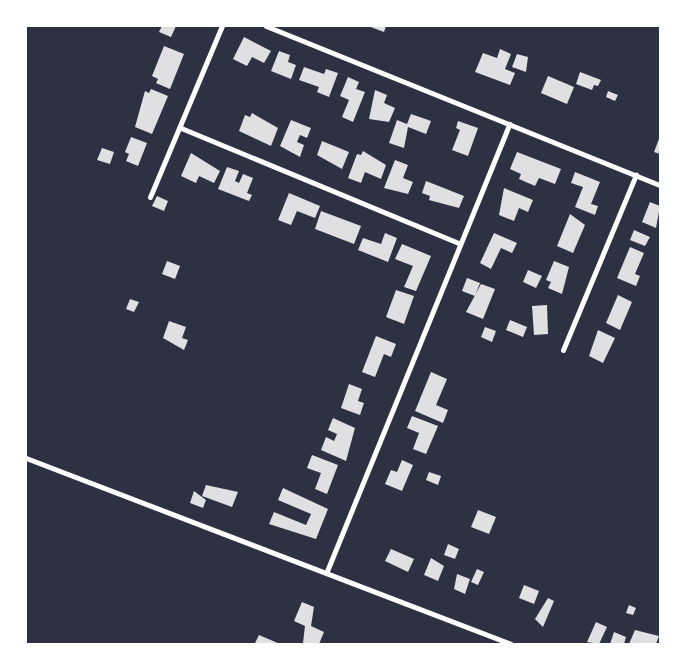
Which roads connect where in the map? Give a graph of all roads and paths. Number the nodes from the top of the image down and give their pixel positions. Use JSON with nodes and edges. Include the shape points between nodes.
{"nodes":[{"id":1,"x":222,"y":26,"type":"edge"},
{"id":2,"x":266,"y":26,"type":"edge"},
{"id":3,"x":509,"y":124,"type":"junction"},
{"id":4,"x":181,"y":128,"type":"junction"},
{"id":5,"x":636,"y":175,"type":"junction"},
{"id":6,"x":660,"y":185,"type":"edge"},
{"id":7,"x":150,"y":197,"type":"dead end"},
{"id":8,"x":459,"y":243,"type":"junction"},
{"id":9,"x":563,"y":350,"type":"dead end"},
{"id":10,"x":26,"y":458,"type":"edge"},
{"id":11,"x":327,"y":571,"type":"junction"},
{"id":12,"x":511,"y":645,"type":"edge"}],
"edges":[{"from":1,"to":4,"type":"street"},
{"from":2,"to":3,"type":"street"},
{"from":3,"to":5,"type":"street"},
{"from":3,"to":8,"type":"street"},
{"from":4,"to":7,"type":"street"},
{"from":4,"to":8,"type":"street"},
{"from":5,"to":6,"type":"street"},
{"from":5,"to":9,"type":"street"},
{"from":8,"to":11,"type":"street"},
{"from":10,"to":11,"type":"street"},
{"from":11,"to":12,"type":"street"}]}
